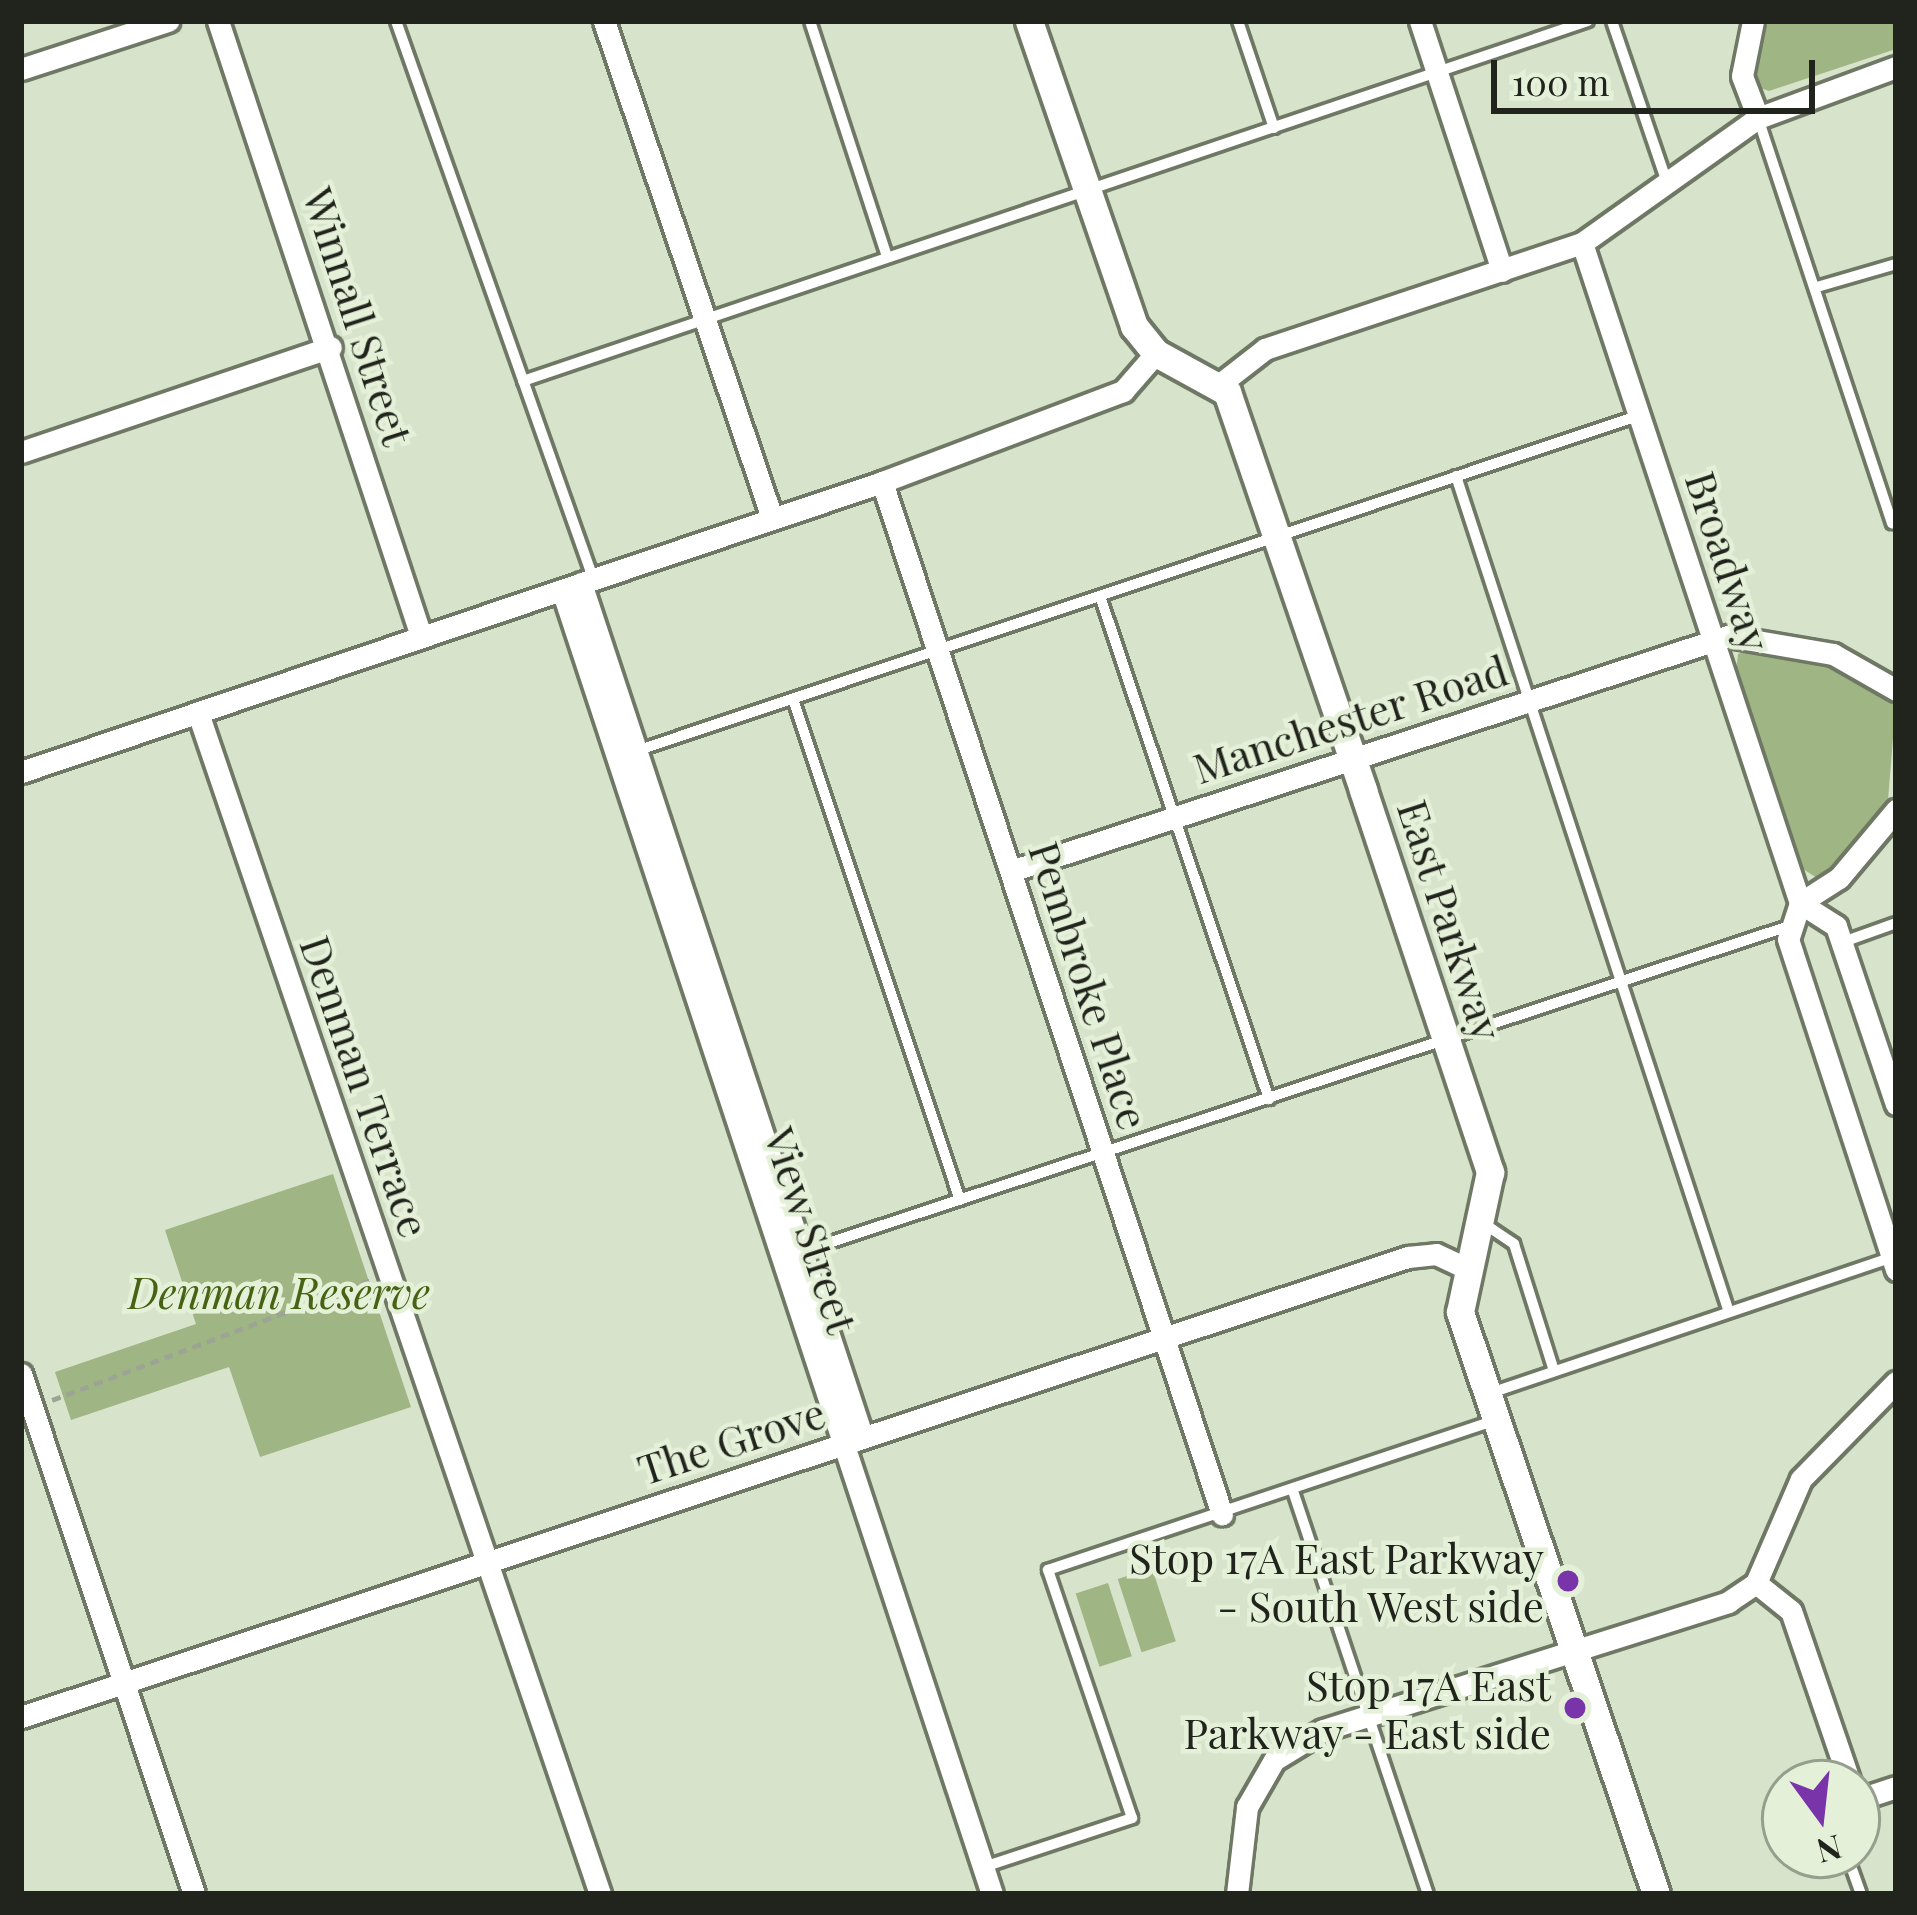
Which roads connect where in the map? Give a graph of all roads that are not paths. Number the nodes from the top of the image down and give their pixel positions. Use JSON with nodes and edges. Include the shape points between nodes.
{"nodes":[{"id":1,"x":168,"y":21,"type":"edge"},
{"id":2,"x":218,"y":21,"type":"edge"},
{"id":3,"x":396,"y":21,"type":"edge"},
{"id":4,"x":604,"y":21,"type":"edge"},
{"id":5,"x":810,"y":21,"type":"edge"},
{"id":6,"x":1029,"y":21,"type":"edge"},
{"id":7,"x":1238,"y":21,"type":"edge"},
{"id":8,"x":1420,"y":21,"type":"edge"},
{"id":9,"x":1588,"y":21,"type":"edge"},
{"id":10,"x":1612,"y":21,"type":"edge"},
{"id":11,"x":1753,"y":21,"type":"edge"},
{"id":12,"x":1896,"y":67,"type":"edge"},
{"id":13,"x":21,"y":70,"type":"edge"},
{"id":14,"x":1437,"y":73,"type":"junction"},
{"id":15,"x":1758,"y":118,"type":"junction"},
{"id":16,"x":1274,"y":128,"type":"junction"},
{"id":17,"x":1668,"y":188,"type":"junction"},
{"id":18,"x":1087,"y":191,"type":"junction"},
{"id":19,"x":1582,"y":243,"type":"junction"},
{"id":20,"x":887,"y":256,"type":"junction"},
{"id":21,"x":1896,"y":264,"type":"edge"},
{"id":22,"x":1502,"y":271,"type":"junction"},
{"id":23,"x":1817,"y":287,"type":"junction"},
{"id":24,"x":705,"y":316,"type":"junction"},
{"id":25,"x":332,"y":347,"type":"junction"},
{"id":26,"x":1156,"y":353,"type":"junction"},
{"id":27,"x":523,"y":381,"type":"junction"},
{"id":28,"x":1220,"y":383,"type":"junction"},
{"id":29,"x":1640,"y":415,"type":"junction"},
{"id":30,"x":21,"y":452,"type":"edge"},
{"id":31,"x":1456,"y":476,"type":"junction"},
{"id":32,"x":882,"y":482,"type":"junction"},
{"id":33,"x":772,"y":518,"type":"junction"},
{"id":34,"x":1892,"y":523,"type":"dead end"},
{"id":35,"x":1276,"y":534,"type":"junction"},
{"id":36,"x":579,"y":584,"type":"junction"},
{"id":37,"x":1100,"y":596,"type":"junction"},
{"id":38,"x":421,"y":636,"type":"junction"},
{"id":39,"x":1714,"y":640,"type":"junction"},
{"id":40,"x":938,"y":650,"type":"junction"},
{"id":41,"x":1896,"y":690,"type":"edge"},
{"id":42,"x":793,"y":699,"type":"junction"},
{"id":43,"x":1529,"y":700,"type":"junction"},
{"id":44,"x":198,"y":713,"type":"junction"},
{"id":45,"x":636,"y":751,"type":"junction"},
{"id":46,"x":1352,"y":758,"type":"junction"},
{"id":47,"x":21,"y":772,"type":"edge"},
{"id":48,"x":1896,"y":810,"type":"edge"},
{"id":49,"x":1178,"y":815,"type":"junction"},
{"id":50,"x":1011,"y":871,"type":"junction"},
{"id":51,"x":1800,"y":903,"type":"junction"},
{"id":52,"x":1896,"y":923,"type":"edge"},
{"id":53,"x":1792,"y":926,"type":"junction"},
{"id":54,"x":1841,"y":942,"type":"junction"},
{"id":55,"x":1625,"y":980,"type":"junction"},
{"id":56,"x":1446,"y":1038,"type":"junction"},
{"id":57,"x":1269,"y":1099,"type":"junction"},
{"id":58,"x":1896,"y":1104,"type":"edge"},
{"id":59,"x":1104,"y":1151,"type":"junction"},
{"id":60,"x":960,"y":1200,"type":"junction"},
{"id":61,"x":1486,"y":1226,"type":"junction"},
{"id":62,"x":801,"y":1252,"type":"junction"},
{"id":63,"x":1894,"y":1263,"type":"edge"},
{"id":64,"x":1466,"y":1268,"type":"junction"},
{"id":65,"x":1729,"y":1312,"type":"junction"},
{"id":66,"x":1167,"y":1339,"type":"junction"},
{"id":67,"x":1553,"y":1372,"type":"junction"},
{"id":68,"x":21,"y":1374,"type":"edge"},
{"id":69,"x":1896,"y":1382,"type":"edge"},
{"id":70,"x":1492,"y":1407,"type":"junction"},
{"id":71,"x":853,"y":1441,"type":"junction"},
{"id":72,"x":1293,"y":1491,"type":"junction"},
{"id":73,"x":1222,"y":1514,"type":"junction"},
{"id":74,"x":486,"y":1560,"type":"junction"},
{"id":75,"x":1756,"y":1583,"type":"junction"},
{"id":76,"x":1573,"y":1646,"type":"junction"},
{"id":77,"x":122,"y":1682,"type":"junction"},
{"id":78,"x":1366,"y":1713,"type":"junction"},
{"id":79,"x":21,"y":1717,"type":"edge"},
{"id":80,"x":1842,"y":1759,"type":"edge"},
{"id":81,"x":982,"y":1868,"type":"junction"},
{"id":82,"x":194,"y":1894,"type":"edge"},
{"id":83,"x":600,"y":1894,"type":"edge"},
{"id":84,"x":992,"y":1894,"type":"edge"},
{"id":85,"x":1237,"y":1894,"type":"edge"},
{"id":86,"x":1428,"y":1894,"type":"edge"},
{"id":87,"x":1656,"y":1894,"type":"edge"}],
"edges":[{"from":1,"to":13,"type":"street"},
{"from":2,"to":25,"type":"street","name":"Winnall Street"},
{"from":3,"to":27,"type":"lane"},
{"from":4,"to":24,"type":"street"},
{"from":5,"to":20,"type":"lane"},
{"from":6,"to":18,"type":"street"},
{"from":7,"to":16,"type":"lane"},
{"from":8,"to":14,"type":"street"},
{"from":9,"to":14,"type":"lane"},
{"from":10,"to":17,"type":"lane"},
{"from":11,"to":15,"type":"street","via":[[1742,76]]},
{"from":12,"to":15,"type":"street"},
{"from":14,"to":16,"type":"lane"},
{"from":14,"to":22,"type":"street"},
{"from":15,"to":17,"type":"street"},
{"from":15,"to":23,"type":"lane"},
{"from":16,"to":18,"type":"lane"},
{"from":17,"to":19,"type":"street"},
{"from":18,"to":20,"type":"lane"},
{"from":18,"to":26,"type":"street","via":[[1126,310]]},
{"from":19,"to":22,"type":"street"},
{"from":19,"to":29,"type":"street","name":"Broadway"},
{"from":20,"to":24,"type":"lane"},
{"from":21,"to":23,"type":"lane"},
{"from":22,"to":28,"type":"street","via":[[1264,349]]},
{"from":23,"to":34,"type":"lane"},
{"from":24,"to":27,"type":"lane"},
{"from":24,"to":33,"type":"street"},
{"from":25,"to":30,"type":"street"},
{"from":25,"to":38,"type":"street","name":"Winnall Street"},
{"from":26,"to":28,"type":"street"},
{"from":26,"to":32,"type":"street","via":[[1123,391]]},
{"from":27,"to":36,"type":"lane"},
{"from":28,"to":35,"type":"street","name":"East Parkway"},
{"from":29,"to":31,"type":"lane"},
{"from":29,"to":39,"type":"street","name":"Broadway"},
{"from":31,"to":35,"type":"lane"},
{"from":31,"to":43,"type":"lane"},
{"from":32,"to":33,"type":"street"},
{"from":32,"to":40,"type":"street","name":"Pembroke Place"},
{"from":33,"to":36,"type":"street"},
{"from":35,"to":37,"type":"lane"},
{"from":35,"to":46,"type":"street","name":"East Parkway"},
{"from":36,"to":38,"type":"street"},
{"from":36,"to":45,"type":"street","name":"View Street"},
{"from":36,"to":71,"type":"street","name":"View Street"},
{"from":37,"to":40,"type":"lane"},
{"from":37,"to":49,"type":"lane"},
{"from":38,"to":44,"type":"street"},
{"from":39,"to":41,"type":"street","via":[[1833,655]]},
{"from":39,"to":43,"type":"street","name":"Manchester Road"},
{"from":39,"to":51,"type":"street","name":"Broadway"},
{"from":40,"to":42,"type":"lane"},
{"from":40,"to":50,"type":"street","name":"Pembroke Place"},
{"from":42,"to":45,"type":"lane"},
{"from":42,"to":60,"type":"lane"},
{"from":43,"to":46,"type":"street","name":"Manchester Road"},
{"from":43,"to":55,"type":"lane"},
{"from":44,"to":47,"type":"street"},
{"from":44,"to":74,"type":"street","name":"Denman Terrace"},
{"from":45,"to":62,"type":"street","name":"View Street"},
{"from":46,"to":49,"type":"street","name":"Manchester Road"},
{"from":46,"to":56,"type":"street","name":"East Parkway"},
{"from":48,"to":51,"type":"street","via":[[1839,878]]},
{"from":49,"to":50,"type":"street","name":"Manchester Road"},
{"from":49,"to":57,"type":"lane"},
{"from":50,"to":59,"type":"street","name":"Pembroke Place"},
{"from":51,"to":53,"type":"street"},
{"from":51,"to":54,"type":"street","name":"Broadway"},
{"from":52,"to":54,"type":"lane"},
{"from":53,"to":55,"type":"lane"},
{"from":53,"to":63,"type":"street","via":[[1788,939]]},
{"from":54,"to":58,"type":"street","name":"Broadway"},
{"from":55,"to":56,"type":"lane"},
{"from":55,"to":65,"type":"lane"},
{"from":56,"to":57,"type":"lane"},
{"from":56,"to":61,"type":"street","name":"East Parkway","via":[[1490,1172]]},
{"from":57,"to":59,"type":"lane"},
{"from":59,"to":60,"type":"lane"},
{"from":59,"to":66,"type":"street","name":"Pembroke Place"},
{"from":60,"to":62,"type":"lane"},
{"from":61,"to":64,"type":"street","name":"East Parkway"},
{"from":61,"to":67,"type":"lane","via":[[1514,1244]]},
{"from":62,"to":71,"type":"street","name":"View Street"},
{"from":63,"to":65,"type":"lane"},
{"from":64,"to":66,"type":"street","name":"The Grove","via":[[1436,1254],[1408,1258]]},
{"from":64,"to":70,"type":"street","name":"East Parkway","via":[[1460,1312]]},
{"from":65,"to":67,"type":"lane"},
{"from":66,"to":71,"type":"street","name":"The Grove"},
{"from":66,"to":73,"type":"street","name":"Pembroke Place"},
{"from":67,"to":70,"type":"lane"},
{"from":68,"to":77,"type":"street"},
{"from":69,"to":75,"type":"street","via":[[1801,1479]]},
{"from":70,"to":72,"type":"lane"},
{"from":70,"to":76,"type":"street","name":"East Parkway"},
{"from":71,"to":74,"type":"street","name":"The Grove"},
{"from":71,"to":81,"type":"street","name":"View Street"},
{"from":72,"to":73,"type":"lane"},
{"from":72,"to":78,"type":"lane"},
{"from":73,"to":81,"type":"lane","via":[[1048,1570],[1132,1818]]},
{"from":74,"to":77,"type":"street","name":"The Grove"},
{"from":74,"to":83,"type":"street","name":"Denman Terrace"},
{"from":75,"to":76,"type":"street","via":[[1728,1603]]},
{"from":75,"to":80,"type":"street","via":[[1791,1611]]},
{"from":76,"to":78,"type":"street"},
{"from":76,"to":87,"type":"street","name":"East Parkway"},
{"from":77,"to":79,"type":"street","name":"The Grove"},
{"from":77,"to":82,"type":"street"},
{"from":78,"to":85,"type":"street","via":[[1274,1760],[1247,1807]]},
{"from":78,"to":86,"type":"lane"},
{"from":81,"to":84,"type":"street","name":"View Street"}]}
